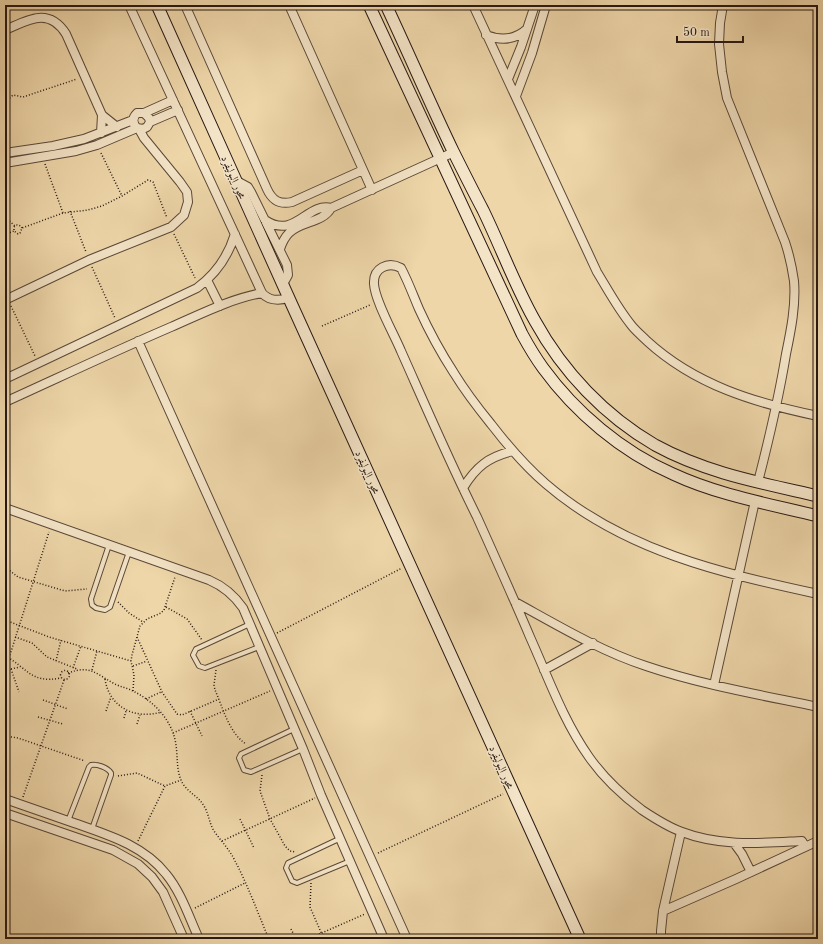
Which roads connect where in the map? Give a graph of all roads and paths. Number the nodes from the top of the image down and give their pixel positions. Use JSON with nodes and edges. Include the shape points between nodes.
{"nodes":[{"id":1,"x":129,"y":5,"type":"edge"},
{"id":2,"x":157,"y":5,"type":"edge"},
{"id":3,"x":185,"y":5,"type":"edge"},
{"id":4,"x":290,"y":5,"type":"edge"},
{"id":5,"x":368,"y":5,"type":"edge"},
{"id":6,"x":386,"y":5,"type":"edge"},
{"id":7,"x":473,"y":5,"type":"edge"},
{"id":8,"x":535,"y":5,"type":"edge"},
{"id":9,"x":546,"y":5,"type":"edge"},
{"id":10,"x":723,"y":5,"type":"edge"},
{"id":11,"x":528,"y":29,"type":"junction"},
{"id":12,"x":5,"y":30,"type":"edge"},
{"id":13,"x":486,"y":35,"type":"junction"},
{"id":14,"x":84,"y":76,"type":"junction"},
{"id":15,"x":508,"y":79,"type":"junction"},
{"id":16,"x":516,"y":96,"type":"junction"},
{"id":17,"x":173,"y":100,"type":"junction"},
{"id":18,"x":5,"y":102,"type":"edge"},
{"id":19,"x":178,"y":110,"type":"junction"},
{"id":20,"x":144,"y":112,"type":"junction"},
{"id":21,"x":102,"y":114,"type":"junction"},
{"id":22,"x":133,"y":120,"type":"junction"},
{"id":23,"x":117,"y":127,"type":"junction"},
{"id":24,"x":143,"y":127,"type":"junction"},
{"id":25,"x":101,"y":133,"type":"junction"},
{"id":26,"x":73,"y":142,"type":"junction"},
{"id":27,"x":97,"y":145,"type":"junction"},
{"id":28,"x":76,"y":151,"type":"junction"},
{"id":29,"x":454,"y":152,"type":"junction"},
{"id":30,"x":5,"y":153,"type":"edge"},
{"id":31,"x":43,"y":158,"type":"junction"},
{"id":32,"x":440,"y":159,"type":"junction"},
{"id":33,"x":5,"y":163,"type":"edge"},
{"id":34,"x":363,"y":170,"type":"junction"},
{"id":35,"x":235,"y":180,"type":"junction"},
{"id":36,"x":372,"y":190,"type":"junction"},
{"id":37,"x":122,"y":196,"type":"junction"},
{"id":38,"x":70,"y":211,"type":"junction"},
{"id":39,"x":63,"y":213,"type":"junction"},
{"id":40,"x":5,"y":217,"type":"edge"},
{"id":41,"x":311,"y":217,"type":"junction"},
{"id":42,"x":265,"y":220,"type":"junction"},
{"id":43,"x":15,"y":226,"type":"junction"},
{"id":44,"x":171,"y":227,"type":"junction"},
{"id":45,"x":22,"y":228,"type":"junction"},
{"id":46,"x":14,"y":231,"type":"junction"},
{"id":47,"x":235,"y":234,"type":"junction"},
{"id":48,"x":5,"y":236,"type":"edge"},
{"id":49,"x":280,"y":249,"type":"junction"},
{"id":50,"x":89,"y":260,"type":"junction"},
{"id":51,"x":208,"y":280,"type":"junction"},
{"id":52,"x":283,"y":284,"type":"junction"},
{"id":53,"x":199,"y":287,"type":"junction"},
{"id":54,"x":262,"y":293,"type":"junction"},
{"id":55,"x":289,"y":298,"type":"junction"},
{"id":56,"x":6,"y":299,"type":"edge"},
{"id":57,"x":379,"y":302,"type":"junction"},
{"id":58,"x":220,"y":306,"type":"junction"},
{"id":59,"x":118,"y":325,"type":"junction"},
{"id":60,"x":322,"y":326,"type":"dead end"},
{"id":61,"x":138,"y":341,"type":"junction"},
{"id":62,"x":38,"y":364,"type":"junction"},
{"id":63,"x":5,"y":379,"type":"edge"},
{"id":64,"x":5,"y":402,"type":"edge"},
{"id":65,"x":777,"y":407,"type":"junction"},
{"id":66,"x":818,"y":416,"type":"edge"},
{"id":67,"x":512,"y":451,"type":"junction"},
{"id":68,"x":758,"y":482,"type":"junction"},
{"id":69,"x":463,"y":488,"type":"junction"},
{"id":70,"x":818,"y":496,"type":"edge"},
{"id":71,"x":755,"y":501,"type":"junction"},
{"id":72,"x":6,"y":512,"type":"edge"},
{"id":73,"x":818,"y":516,"type":"edge"},
{"id":74,"x":52,"y":525,"type":"junction"},
{"id":75,"x":109,"y":545,"type":"junction"},
{"id":76,"x":129,"y":552,"type":"junction"},
{"id":77,"x":410,"y":564,"type":"junction"},
{"id":78,"x":5,"y":567,"type":"edge"},
{"id":79,"x":178,"y":569,"type":"junction"},
{"id":80,"x":739,"y":577,"type":"junction"},
{"id":81,"x":33,"y":582,"type":"junction"},
{"id":82,"x":95,"y":588,"type":"junction"},
{"id":83,"x":818,"y":594,"type":"edge"},
{"id":84,"x":114,"y":598,"type":"junction"},
{"id":85,"x":515,"y":602,"type":"junction"},
{"id":86,"x":166,"y":606,"type":"junction"},
{"id":87,"x":5,"y":620,"type":"edge"},
{"id":88,"x":143,"y":622,"type":"junction"},
{"id":89,"x":250,"y":624,"type":"junction"},
{"id":90,"x":19,"y":625,"type":"junction"},
{"id":91,"x":270,"y":636,"type":"junction"},
{"id":92,"x":16,"y":637,"type":"junction"},
{"id":93,"x":137,"y":637,"type":"junction"},
{"id":94,"x":61,"y":640,"type":"junction"},
{"id":95,"x":593,"y":643,"type":"junction"},
{"id":96,"x":205,"y":644,"type":"junction"},
{"id":97,"x":81,"y":646,"type":"junction"},
{"id":98,"x":260,"y":646,"type":"junction"},
{"id":99,"x":97,"y":651,"type":"junction"},
{"id":100,"x":5,"y":656,"type":"edge"},
{"id":101,"x":9,"y":658,"type":"junction"},
{"id":102,"x":56,"y":661,"type":"junction"},
{"id":103,"x":131,"y":661,"type":"junction"},
{"id":104,"x":147,"y":661,"type":"junction"},
{"id":105,"x":217,"y":663,"type":"junction"},
{"id":106,"x":132,"y":666,"type":"junction"},
{"id":107,"x":20,"y":667,"type":"junction"},
{"id":108,"x":74,"y":668,"type":"junction"},
{"id":109,"x":5,"y":669,"type":"edge"},
{"id":110,"x":11,"y":669,"type":"junction"},
{"id":111,"x":78,"y":670,"type":"junction"},
{"id":112,"x":92,"y":670,"type":"junction"},
{"id":113,"x":544,"y":670,"type":"junction"},
{"id":114,"x":68,"y":673,"type":"junction"},
{"id":115,"x":61,"y":678,"type":"junction"},
{"id":116,"x":105,"y":678,"type":"junction"},
{"id":117,"x":64,"y":680,"type":"junction"},
{"id":118,"x":714,"y":685,"type":"junction"},
{"id":119,"x":277,"y":688,"type":"junction"},
{"id":120,"x":133,"y":691,"type":"junction"},
{"id":121,"x":19,"y":692,"type":"dead end"},
{"id":122,"x":162,"y":692,"type":"junction"},
{"id":123,"x":111,"y":697,"type":"junction"},
{"id":124,"x":146,"y":699,"type":"junction"},
{"id":125,"x":219,"y":699,"type":"junction"},
{"id":126,"x":43,"y":700,"type":"dead end"},
{"id":127,"x":55,"y":705,"type":"junction"},
{"id":128,"x":818,"y":707,"type":"edge"},
{"id":129,"x":68,"y":709,"type":"dead end"},
{"id":130,"x":106,"y":711,"type":"dead end"},
{"id":131,"x":126,"y":711,"type":"junction"},
{"id":132,"x":190,"y":711,"type":"junction"},
{"id":133,"x":224,"y":711,"type":"junction"},
{"id":134,"x":161,"y":712,"type":"junction"},
{"id":135,"x":140,"y":715,"type":"junction"},
{"id":136,"x":38,"y":717,"type":"dead end"},
{"id":137,"x":124,"y":718,"type":"dead end"},
{"id":138,"x":50,"y":720,"type":"junction"},
{"id":139,"x":196,"y":723,"type":"junction"},
{"id":140,"x":63,"y":724,"type":"dead end"},
{"id":141,"x":137,"y":724,"type":"dead end"},
{"id":142,"x":295,"y":729,"type":"junction"},
{"id":143,"x":173,"y":733,"type":"junction"},
{"id":144,"x":5,"y":736,"type":"edge"},
{"id":145,"x":202,"y":736,"type":"dead end"},
{"id":146,"x":41,"y":746,"type":"junction"},
{"id":147,"x":252,"y":748,"type":"junction"},
{"id":148,"x":303,"y":749,"type":"junction"},
{"id":149,"x":90,"y":765,"type":"junction"},
{"id":150,"x":262,"y":767,"type":"junction"},
{"id":151,"x":110,"y":778,"type":"junction"},
{"id":152,"x":181,"y":780,"type":"junction"},
{"id":153,"x":165,"y":786,"type":"junction"},
{"id":154,"x":512,"y":790,"type":"junction"},
{"id":155,"x":321,"y":795,"type":"junction"},
{"id":156,"x":5,"y":799,"type":"edge"},
{"id":157,"x":21,"y":804,"type":"junction"},
{"id":158,"x":5,"y":813,"type":"edge"},
{"id":159,"x":240,"y":819,"type":"dead end"},
{"id":160,"x":270,"y":819,"type":"junction"},
{"id":161,"x":68,"y":821,"type":"junction"},
{"id":162,"x":92,"y":830,"type":"junction"},
{"id":163,"x":245,"y":830,"type":"junction"},
{"id":164,"x":681,"y":832,"type":"junction"},
{"id":165,"x":341,"y":838,"type":"junction"},
{"id":166,"x":222,"y":841,"type":"junction"},
{"id":167,"x":818,"y":841,"type":"edge"},
{"id":168,"x":734,"y":843,"type":"junction"},
{"id":169,"x":806,"y":846,"type":"junction"},
{"id":170,"x":135,"y":847,"type":"junction"},
{"id":171,"x":254,"y":848,"type":"dead end"},
{"id":172,"x":304,"y":855,"type":"junction"},
{"id":173,"x":369,"y":857,"type":"junction"},
{"id":174,"x":351,"y":861,"type":"junction"},
{"id":175,"x":752,"y":872,"type":"junction"},
{"id":176,"x":311,"y":877,"type":"junction"},
{"id":177,"x":245,"y":883,"type":"junction"},
{"id":178,"x":372,"y":911,"type":"junction"},
{"id":179,"x":663,"y":911,"type":"junction"},
{"id":180,"x":187,"y":912,"type":"junction"},
{"id":181,"x":291,"y":929,"type":"dead end"},
{"id":182,"x":321,"y":933,"type":"junction"},
{"id":183,"x":184,"y":939,"type":"edge"},
{"id":184,"x":199,"y":939,"type":"edge"},
{"id":185,"x":269,"y":939,"type":"edge"},
{"id":186,"x":296,"y":939,"type":"edge"},
{"id":187,"x":308,"y":939,"type":"edge"},
{"id":188,"x":324,"y":939,"type":"edge"},
{"id":189,"x":384,"y":939,"type":"edge"},
{"id":190,"x":407,"y":939,"type":"edge"},
{"id":191,"x":580,"y":939,"type":"edge"},
{"id":192,"x":661,"y":939,"type":"edge"}],
"edges":[{"from":1,"to":17,"type":"street"},
{"from":2,"to":35,"type":"street","name":"محور البوليفرد"},
{"from":3,"to":34,"type":"street","via":[[273,199],[281,203],[292,202]]},
{"from":4,"to":34,"type":"street"},
{"from":5,"to":32,"type":"street"},
{"from":6,"to":29,"type":"street"},
{"from":7,"to":13,"type":"street"},
{"from":8,"to":11,"type":"street"},
{"from":9,"to":16,"type":"street"},
{"from":10,"to":65,"type":"street","via":[[719,44],[727,98],[785,242],[794,282],[792,316]]},
{"from":11,"to":13,"type":"street","via":[[511,38],[499,39]]},
{"from":11,"to":15,"type":"street"},
{"from":12,"to":14,"type":"street","via":[[34,18],[57,23],[66,34]]},
{"from":13,"to":15,"type":"street"},
{"from":14,"to":18,"type":"path","via":[[24,97],[13,95]]},
{"from":14,"to":21,"type":"street"},
{"from":15,"to":16,"type":"street"},
{"from":16,"to":65,"type":"street","via":[[597,272],[632,327],[658,351],[688,372],[719,388]]},
{"from":17,"to":19,"type":"street"},
{"from":17,"to":20,"type":"street"},
{"from":19,"to":24,"type":"street"},
{"from":19,"to":47,"type":"street"},
{"from":20,"to":22,"type":"street","via":[[137,113]]},
{"from":20,"to":24,"type":"street","via":[[149,118]]},
{"from":21,"to":23,"type":"street"},
{"from":21,"to":25,"type":"street"},
{"from":22,"to":23,"type":"street"},
{"from":22,"to":24,"type":"street","via":[[133,123]]},
{"from":23,"to":25,"type":"street"},
{"from":24,"to":27,"type":"street"},
{"from":24,"to":44,"type":"street","via":[[148,142],[180,182],[188,198],[188,207],[184,215]]},
{"from":25,"to":26,"type":"street"},
{"from":26,"to":28,"type":"street"},
{"from":26,"to":30,"type":"street"},
{"from":27,"to":28,"type":"street"},
{"from":27,"to":37,"type":"path"},
{"from":28,"to":31,"type":"street"},
{"from":29,"to":32,"type":"street"},
{"from":29,"to":68,"type":"street","via":[[535,322],[578,382],[614,416],[655,445],[703,467]]},
{"from":31,"to":33,"type":"street"},
{"from":31,"to":39,"type":"path"},
{"from":32,"to":36,"type":"street"},
{"from":32,"to":71,"type":"street","via":[[522,334],[542,367],[565,394],[603,430],[646,460],[696,484]]},
{"from":34,"to":36,"type":"street"},
{"from":35,"to":42,"type":"street","via":[[248,187]]},
{"from":35,"to":52,"type":"street","name":"محور البوليفرد"},
{"from":36,"to":41,"type":"street","via":[[332,208],[324,216]]},
{"from":37,"to":38,"type":"path","via":[[102,206]]},
{"from":37,"to":44,"type":"path","via":[[148,180],[151,181]]},
{"from":38,"to":39,"type":"path"},
{"from":38,"to":50,"type":"path"},
{"from":39,"to":45,"type":"path"},
{"from":40,"to":43,"type":"path"},
{"from":41,"to":42,"type":"street","via":[[285,226],[274,225]]},
{"from":41,"to":49,"type":"street","via":[[289,233]]},
{"from":42,"to":49,"type":"street"},
{"from":43,"to":45,"type":"path","via":[[20,225]]},
{"from":43,"to":46,"type":"path"},
{"from":44,"to":50,"type":"street"},
{"from":44,"to":53,"type":"path"},
{"from":45,"to":46,"type":"path","via":[[18,234]]},
{"from":46,"to":48,"type":"path"},
{"from":47,"to":51,"type":"street","via":[[224,260]]},
{"from":47,"to":54,"type":"street"},
{"from":49,"to":52,"type":"street","via":[[288,272]]},
{"from":50,"to":56,"type":"street"},
{"from":50,"to":59,"type":"path"},
{"from":51,"to":53,"type":"street"},
{"from":51,"to":58,"type":"street"},
{"from":52,"to":55,"type":"street","name":"محور البوليفرد"},
{"from":53,"to":59,"type":"street"},
{"from":54,"to":55,"type":"street","via":[[270,299]]},
{"from":54,"to":58,"type":"street","via":[[244,296]]},
{"from":55,"to":77,"type":"street","name":"محور البوليفرد"},
{"from":56,"to":62,"type":"path"},
{"from":57,"to":60,"type":"path"},
{"from":57,"to":67,"type":"street","via":[[374,283],[376,273],[383,266],[396,265],[405,275],[453,373]]},
{"from":57,"to":69,"type":"street"},
{"from":58,"to":61,"type":"street"},
{"from":59,"to":62,"type":"street"},
{"from":61,"to":64,"type":"street"},
{"from":61,"to":91,"type":"street"},
{"from":62,"to":63,"type":"street"},
{"from":65,"to":66,"type":"street"},
{"from":65,"to":68,"type":"street"},
{"from":67,"to":69,"type":"street","via":[[500,454],[483,464]]},
{"from":67,"to":80,"type":"street","via":[[564,498],[602,524],[667,553]]},
{"from":68,"to":70,"type":"street"},
{"from":69,"to":85,"type":"street"},
{"from":71,"to":73,"type":"street"},
{"from":71,"to":80,"type":"street"},
{"from":72,"to":74,"type":"street"},
{"from":74,"to":75,"type":"street"},
{"from":74,"to":81,"type":"path"},
{"from":75,"to":76,"type":"street"},
{"from":75,"to":82,"type":"lane"},
{"from":76,"to":79,"type":"street"},
{"from":76,"to":84,"type":"lane"},
{"from":77,"to":91,"type":"path"},
{"from":77,"to":154,"type":"street","name":"محور البوليفرد"},
{"from":78,"to":81,"type":"path"},
{"from":79,"to":86,"type":"path"},
{"from":79,"to":89,"type":"street","via":[[209,580],[229,591],[243,608]]},
{"from":80,"to":83,"type":"street"},
{"from":80,"to":118,"type":"street"},
{"from":81,"to":82,"type":"path","via":[[65,591]]},
{"from":81,"to":90,"type":"path"},
{"from":82,"to":84,"type":"lane","via":[[91,602],[96,608],[108,609]]},
{"from":84,"to":88,"type":"path"},
{"from":85,"to":95,"type":"street"},
{"from":85,"to":113,"type":"street"},
{"from":86,"to":88,"type":"path","via":[[161,613]]},
{"from":86,"to":96,"type":"path","via":[[186,619]]},
{"from":87,"to":90,"type":"path"},
{"from":88,"to":93,"type":"path"},
{"from":89,"to":96,"type":"lane"},
{"from":89,"to":98,"type":"street"},
{"from":90,"to":92,"type":"path"},
{"from":90,"to":94,"type":"path"},
{"from":91,"to":173,"type":"street"},
{"from":92,"to":101,"type":"path"},
{"from":92,"to":102,"type":"path","via":[[32,643],[47,657]]},
{"from":93,"to":103,"type":"path"},
{"from":93,"to":104,"type":"path"},
{"from":94,"to":97,"type":"path"},
{"from":94,"to":102,"type":"path"},
{"from":95,"to":113,"type":"street"},
{"from":95,"to":118,"type":"street","via":[[645,666]]},
{"from":96,"to":105,"type":"lane","via":[[193,653],[199,666],[205,668]]},
{"from":97,"to":99,"type":"path"},
{"from":97,"to":108,"type":"path"},
{"from":98,"to":105,"type":"lane"},
{"from":98,"to":119,"type":"street"},
{"from":99,"to":103,"type":"path"},
{"from":99,"to":112,"type":"path"},
{"from":100,"to":101,"type":"path"},
{"from":101,"to":107,"type":"path"},
{"from":102,"to":108,"type":"path"},
{"from":103,"to":106,"type":"path"},
{"from":104,"to":106,"type":"path"},
{"from":104,"to":122,"type":"path"},
{"from":105,"to":125,"type":"path","via":[[214,685]]},
{"from":106,"to":120,"type":"path"},
{"from":107,"to":110,"type":"path"},
{"from":107,"to":115,"type":"path","via":[[39,678]]},
{"from":108,"to":111,"type":"path"},
{"from":109,"to":110,"type":"path"},
{"from":110,"to":121,"type":"path"},
{"from":111,"to":112,"type":"path"},
{"from":111,"to":114,"type":"path"},
{"from":112,"to":116,"type":"path"},
{"from":113,"to":164,"type":"street","via":[[567,720],[588,756],[602,773],[634,803]]},
{"from":114,"to":115,"type":"path","via":[[61,672]]},
{"from":114,"to":117,"type":"path","via":[[68,678]]},
{"from":115,"to":117,"type":"path"},
{"from":116,"to":120,"type":"path"},
{"from":116,"to":123,"type":"path"},
{"from":117,"to":127,"type":"path"},
{"from":118,"to":128,"type":"street"},
{"from":119,"to":133,"type":"path"},
{"from":119,"to":142,"type":"street"},
{"from":120,"to":124,"type":"path"},
{"from":122,"to":124,"type":"path"},
{"from":122,"to":132,"type":"path","via":[[177,714],[182,715]]},
{"from":123,"to":130,"type":"path"},
{"from":123,"to":131,"type":"path"},
{"from":124,"to":134,"type":"path"},
{"from":125,"to":132,"type":"path"},
{"from":125,"to":133,"type":"path"},
{"from":126,"to":127,"type":"path"},
{"from":127,"to":129,"type":"path"},
{"from":127,"to":138,"type":"path"},
{"from":131,"to":135,"type":"path"},
{"from":131,"to":137,"type":"path"},
{"from":132,"to":139,"type":"path"},
{"from":133,"to":139,"type":"path"},
{"from":133,"to":147,"type":"path","via":[[235,734]]},
{"from":134,"to":135,"type":"path"},
{"from":134,"to":143,"type":"path"},
{"from":135,"to":141,"type":"path"},
{"from":136,"to":138,"type":"path"},
{"from":138,"to":140,"type":"path"},
{"from":138,"to":146,"type":"path"},
{"from":139,"to":143,"type":"path"},
{"from":139,"to":145,"type":"path"},
{"from":142,"to":147,"type":"lane"},
{"from":142,"to":148,"type":"street"},
{"from":143,"to":152,"type":"path"},
{"from":144,"to":146,"type":"path"},
{"from":146,"to":149,"type":"path","via":[[84,760]]},
{"from":146,"to":157,"type":"path"},
{"from":147,"to":150,"type":"lane","via":[[239,757],[244,770],[250,772]]},
{"from":148,"to":150,"type":"lane"},
{"from":148,"to":155,"type":"street"},
{"from":149,"to":151,"type":"lane","via":[[108,769],[111,772]]},
{"from":149,"to":161,"type":"lane"},
{"from":150,"to":160,"type":"path","via":[[260,791]]},
{"from":151,"to":153,"type":"path","via":[[137,773]]},
{"from":151,"to":162,"type":"lane"},
{"from":152,"to":153,"type":"path"},
{"from":152,"to":166,"type":"path","via":[[203,804],[211,825]]},
{"from":153,"to":170,"type":"path"},
{"from":154,"to":173,"type":"path"},
{"from":154,"to":191,"type":"street","name":"محور البوليفرد"},
{"from":155,"to":160,"type":"path"},
{"from":155,"to":165,"type":"street"},
{"from":156,"to":157,"type":"street"},
{"from":157,"to":161,"type":"street"},
{"from":158,"to":183,"type":"street","via":[[130,858],[152,877],[163,892]]},
{"from":159,"to":163,"type":"path"},
{"from":160,"to":163,"type":"path"},
{"from":160,"to":172,"type":"path","via":[[285,846],[290,851]]},
{"from":161,"to":162,"type":"street"},
{"from":162,"to":170,"type":"street"},
{"from":163,"to":166,"type":"path"},
{"from":163,"to":171,"type":"path"},
{"from":164,"to":168,"type":"street"},
{"from":164,"to":179,"type":"street"},
{"from":165,"to":172,"type":"lane"},
{"from":165,"to":174,"type":"street"},
{"from":166,"to":177,"type":"path","via":[[235,860]]},
{"from":167,"to":169,"type":"street"},
{"from":168,"to":169,"type":"street","via":[[802,841]]},
{"from":168,"to":175,"type":"street"},
{"from":169,"to":175,"type":"street"},
{"from":170,"to":180,"type":"street","via":[[152,859],[166,874],[178,890]]},
{"from":172,"to":176,"type":"lane","via":[[288,863],[287,870],[292,882],[295,883]]},
{"from":173,"to":190,"type":"street"},
{"from":174,"to":176,"type":"lane"},
{"from":174,"to":178,"type":"street"},
{"from":175,"to":179,"type":"street"},
{"from":176,"to":182,"type":"path","via":[[309,903]]},
{"from":177,"to":180,"type":"path"},
{"from":177,"to":185,"type":"path"},
{"from":178,"to":182,"type":"path"},
{"from":178,"to":189,"type":"street"},
{"from":179,"to":192,"type":"street"},
{"from":180,"to":184,"type":"street"},
{"from":181,"to":186,"type":"path"},
{"from":182,"to":187,"type":"path"},
{"from":182,"to":188,"type":"path"}]}
